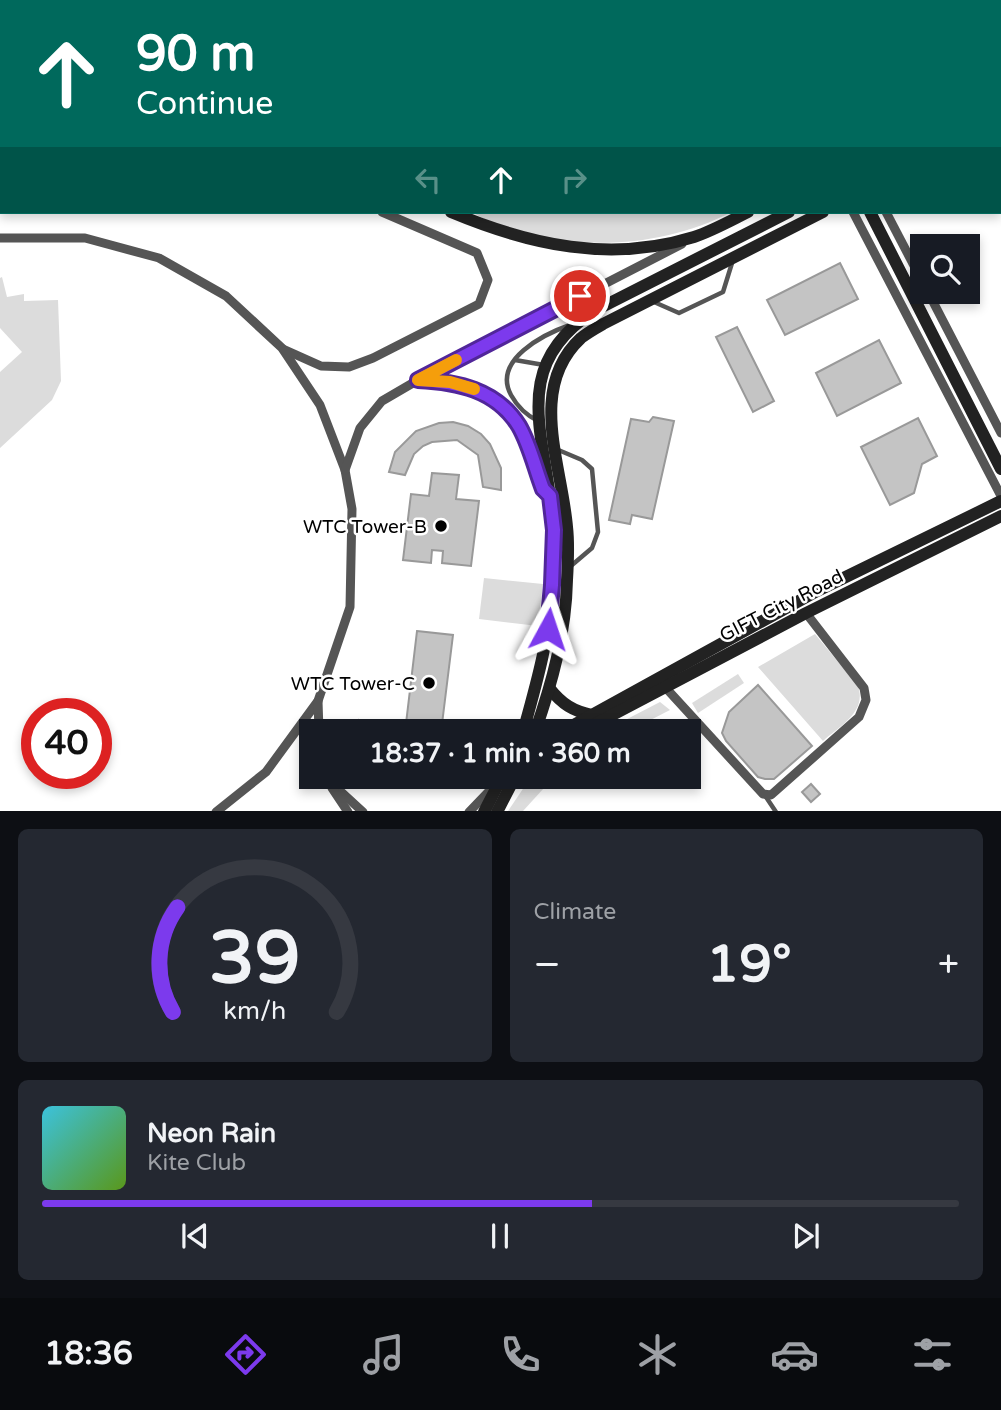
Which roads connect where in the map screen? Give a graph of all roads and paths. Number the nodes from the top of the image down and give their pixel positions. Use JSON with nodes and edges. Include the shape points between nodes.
{"nodes":[{"id":1,"x":387,"y":214,"type":"edge"},
{"id":2,"x":456,"y":214,"type":"edge"},
{"id":3,"x":744,"y":214,"type":"edge"},
{"id":4,"x":785,"y":214,"type":"edge"},
{"id":5,"x":819,"y":214,"type":"edge"},
{"id":6,"x":854,"y":214,"type":"edge"},
{"id":7,"x":871,"y":214,"type":"edge"},
{"id":8,"x":888,"y":214,"type":"edge"},
{"id":9,"x":3,"y":235,"type":"edge"},
{"id":10,"x":696,"y":236,"type":"junction"},
{"id":11,"x":910,"y":257,"type":"edge"},
{"id":12,"x":733,"y":259,"type":"junction"},
{"id":13,"x":650,"y":300,"type":"junction"},
{"id":14,"x":934,"y":304,"type":"edge"},
{"id":15,"x":578,"y":322,"type":"junction"},
{"id":16,"x":282,"y":348,"type":"junction"},
{"id":17,"x":515,"y":360,"type":"junction"},
{"id":18,"x":545,"y":366,"type":"junction"},
{"id":19,"x":418,"y":380,"type":"junction"},
{"id":20,"x":539,"y":421,"type":"junction"},
{"id":21,"x":1001,"y":433,"type":"edge"},
{"id":22,"x":555,"y":448,"type":"junction"},
{"id":23,"x":1001,"y":469,"type":"edge"},
{"id":24,"x":345,"y":470,"type":"junction"},
{"id":25,"x":550,"y":496,"type":"junction"},
{"id":26,"x":1001,"y":499,"type":"edge"},
{"id":27,"x":1001,"y":516,"type":"edge"},
{"id":28,"x":567,"y":569,"type":"junction"},
{"id":29,"x":806,"y":613,"type":"junction"},
{"id":30,"x":665,"y":687,"type":"junction"},
{"id":31,"x":550,"y":689,"type":"junction"},
{"id":32,"x":318,"y":701,"type":"junction"},
{"id":33,"x":592,"y":715,"type":"junction"},
{"id":34,"x":319,"y":719,"type":"edge"},
{"id":35,"x":527,"y":719,"type":"edge"},
{"id":36,"x":540,"y":719,"type":"edge"},
{"id":37,"x":585,"y":719,"type":"edge"},
{"id":38,"x":605,"y":719,"type":"edge"},
{"id":39,"x":334,"y":789,"type":"edge"},
{"id":40,"x":339,"y":789,"type":"edge"},
{"id":41,"x":490,"y":789,"type":"edge"},
{"id":42,"x":495,"y":789,"type":"edge"},
{"id":43,"x":509,"y":789,"type":"edge"},
{"id":44,"x":763,"y":794,"type":"junction"},
{"id":45,"x":216,"y":811,"type":"edge"},
{"id":46,"x":348,"y":811,"type":"edge"},
{"id":47,"x":363,"y":811,"type":"edge"},
{"id":48,"x":469,"y":811,"type":"edge"},
{"id":49,"x":484,"y":811,"type":"edge"},
{"id":50,"x":497,"y":811,"type":"edge"},
{"id":51,"x":776,"y":811,"type":"edge"}],
"edges":[{"from":1,"to":16,"type":"street","via":[[477,253],[488,280],[479,304],[348,367],[321,366]]},
{"from":2,"to":10,"type":"street","via":[[532,241],[575,249],[657,245]]},
{"from":3,"to":10,"type":"street"},
{"from":4,"to":15,"type":"street"},
{"from":5,"to":12,"type":"street"},
{"from":6,"to":26,"type":"street"},
{"from":7,"to":23,"type":"street"},
{"from":8,"to":11,"type":"street"},
{"from":9,"to":16,"type":"street","via":[[85,238],[159,258],[226,296]]},
{"from":10,"to":19,"type":"street"},
{"from":12,"to":13,"type":"street"},
{"from":12,"to":13,"type":"lane","via":[[723,292],[679,313]]},
{"from":13,"to":22,"type":"street","via":[[582,337],[565,357],[550,406]]},
{"from":14,"to":21,"type":"street"},
{"from":15,"to":17,"type":"lane","via":[[530,344]]},
{"from":15,"to":18,"type":"street"},
{"from":16,"to":24,"type":"street","via":[[320,405]]},
{"from":17,"to":18,"type":"lane"},
{"from":17,"to":20,"type":"lane","via":[[507,374],[508,390],[529,416]]},
{"from":18,"to":20,"type":"street","via":[[537,405]]},
{"from":19,"to":24,"type":"street","via":[[382,401],[360,428]]},
{"from":19,"to":25,"type":"street","via":[[468,386],[507,412],[522,432],[543,489]]},
{"from":20,"to":25,"type":"street"},
{"from":22,"to":28,"type":"street","via":[[567,527]]},
{"from":22,"to":28,"type":"lane","via":[[592,469],[598,532],[592,548]]},
{"from":24,"to":32,"type":"street","via":[[352,509],[350,607]]},
{"from":25,"to":35,"type":"street","via":[[554,530],[548,629]]},
{"from":26,"to":33,"type":"street","name":"GIFT City Road","via":[[817,592]]},
{"from":27,"to":29,"type":"street","name":"GIFT City Road"},
{"from":28,"to":31,"type":"street","via":[[564,626]]},
{"from":29,"to":30,"type":"street","name":"GIFT City Road"},
{"from":29,"to":44,"type":"street","via":[[864,688],[864,709],[775,792]]},
{"from":30,"to":38,"type":"street","name":"GIFT City Road"},
{"from":30,"to":44,"type":"street"},
{"from":31,"to":33,"type":"street","via":[[577,712]]},
{"from":31,"to":36,"type":"street"},
{"from":32,"to":34,"type":"street"},
{"from":32,"to":45,"type":"street","via":[[266,772]]},
{"from":33,"to":37,"type":"street","name":"GIFT City Road"},
{"from":39,"to":46,"type":"street"},
{"from":40,"to":47,"type":"street"},
{"from":41,"to":48,"type":"street"},
{"from":42,"to":49,"type":"street"},
{"from":43,"to":50,"type":"street"},
{"from":44,"to":51,"type":"lane"}]}
